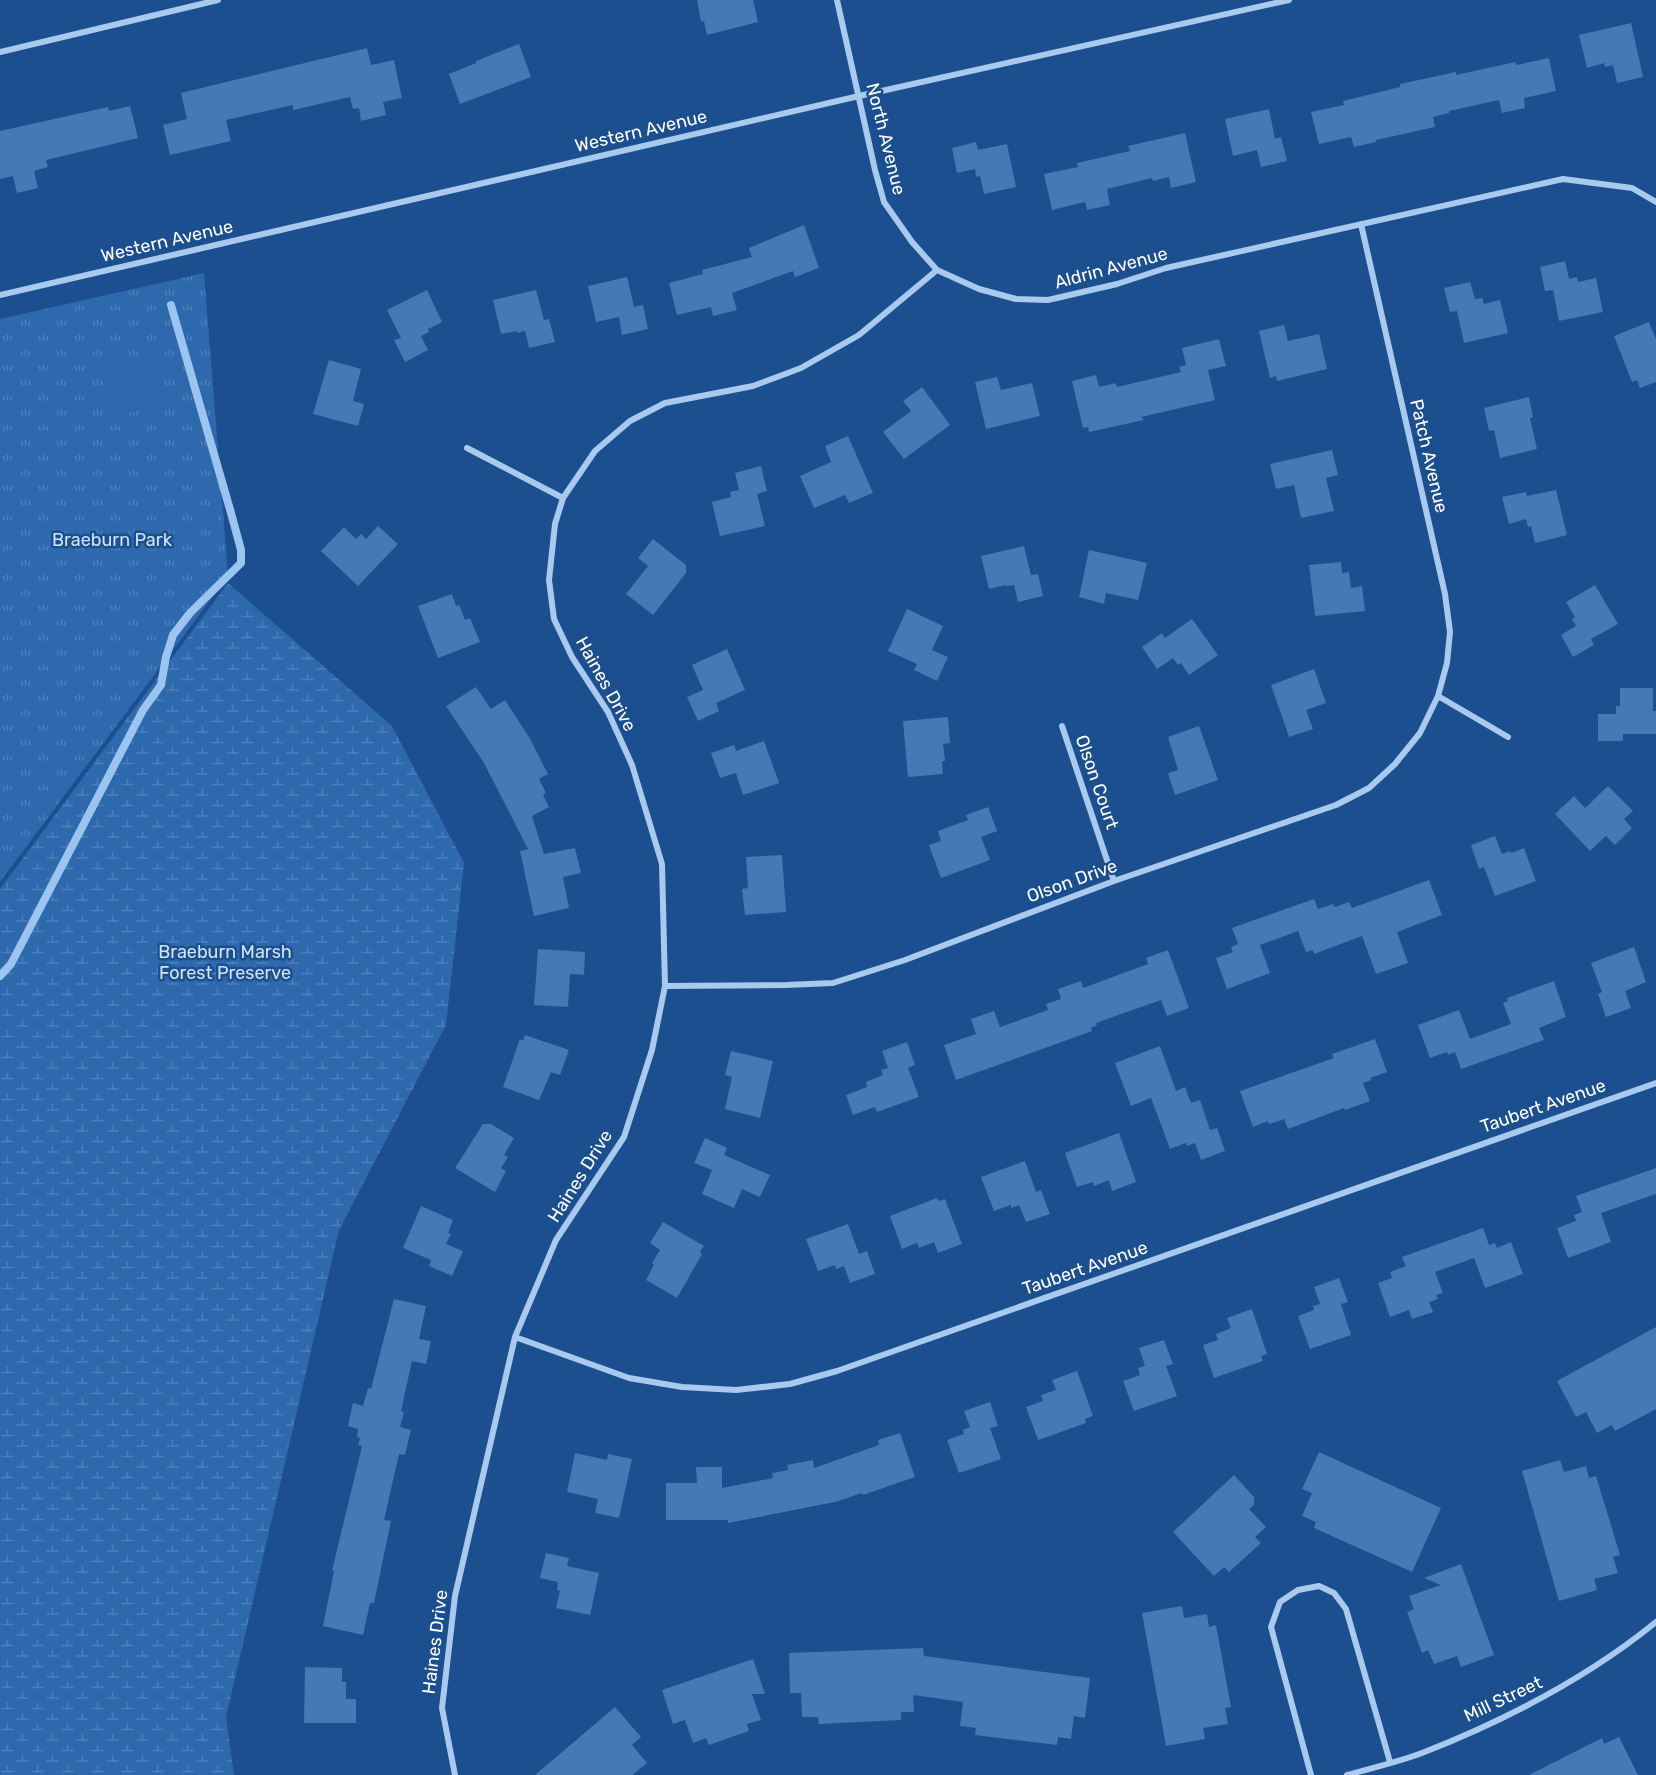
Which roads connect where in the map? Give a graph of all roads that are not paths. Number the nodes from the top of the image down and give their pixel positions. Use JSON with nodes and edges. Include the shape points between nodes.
{"nodes":[{"id":1,"x":218,"y":0,"type":"edge"},
{"id":2,"x":837,"y":0,"type":"edge"},
{"id":3,"x":1289,"y":0,"type":"edge"},
{"id":4,"x":0,"y":52,"type":"edge"},
{"id":5,"x":859,"y":96,"type":"junction"},
{"id":6,"x":1656,"y":202,"type":"edge"},
{"id":7,"x":1361,"y":224,"type":"junction"},
{"id":8,"x":937,"y":270,"type":"junction"},
{"id":9,"x":0,"y":295,"type":"edge"},
{"id":10,"x":467,"y":448,"type":"dead end"},
{"id":11,"x":563,"y":498,"type":"junction"},
{"id":12,"x":1438,"y":696,"type":"junction"},
{"id":13,"x":1062,"y":726,"type":"dead end"},
{"id":14,"x":1508,"y":737,"type":"dead end"},
{"id":15,"x":1114,"y":881,"type":"junction"},
{"id":16,"x":665,"y":986,"type":"junction"},
{"id":17,"x":1656,"y":1083,"type":"edge"},
{"id":18,"x":514,"y":1337,"type":"junction"},
{"id":19,"x":1656,"y":1622,"type":"edge"},
{"id":20,"x":1390,"y":1762,"type":"junction"},
{"id":21,"x":455,"y":1775,"type":"edge"},
{"id":22,"x":1311,"y":1775,"type":"edge"},
{"id":23,"x":1347,"y":1775,"type":"edge"}],
"edges":[{"from":1,"to":4,"type":"street"},
{"from":2,"to":5,"type":"street","name":"North Avenue"},
{"from":3,"to":5,"type":"street","name":"Western Avenue"},
{"from":5,"to":8,"type":"street","name":"North Avenue","via":[[884,202]]},
{"from":5,"to":9,"type":"street","name":"Western Avenue"},
{"from":6,"to":7,"type":"street","name":"Aldrin Avenue","via":[[1632,188],[1563,179]]},
{"from":7,"to":8,"type":"street","name":"Aldrin Avenue","via":[[1166,268],[1048,300],[1016,299]]},
{"from":7,"to":12,"type":"street","name":"Patch Avenue","via":[[1445,594],[1450,633]]},
{"from":8,"to":11,"type":"street","via":[[859,335],[801,368],[753,386],[665,403],[630,421],[595,451]]},
{"from":10,"to":11,"type":"street"},
{"from":11,"to":16,"type":"street","name":"Haines Drive","via":[[555,524],[549,580],[555,619],[572,657],[608,712],[636,776],[662,864]]},
{"from":12,"to":14,"type":"street"},
{"from":12,"to":15,"type":"street","name":"Olson Drive","via":[[1420,733],[1369,788],[1336,805]]},
{"from":13,"to":15,"type":"street","name":"Olson Court"},
{"from":15,"to":16,"type":"street","name":"Olson Drive","via":[[833,983]]},
{"from":16,"to":18,"type":"street","name":"Haines Drive","via":[[652,1050],[624,1137],[556,1240]]},
{"from":17,"to":18,"type":"street","name":"Taubert Avenue","via":[[837,1371],[790,1384],[736,1390],[682,1387],[629,1378]]},
{"from":18,"to":21,"type":"street","name":"Haines Drive","via":[[454,1596],[442,1708]]},
{"from":19,"to":20,"type":"street","name":"Mill Street","via":[[1547,1696],[1420,1753]]},
{"from":20,"to":22,"type":"street","via":[[1346,1609],[1334,1593],[1319,1586],[1298,1590],[1280,1602],[1271,1627]]},
{"from":20,"to":23,"type":"street","name":"Mill Street"}]}
